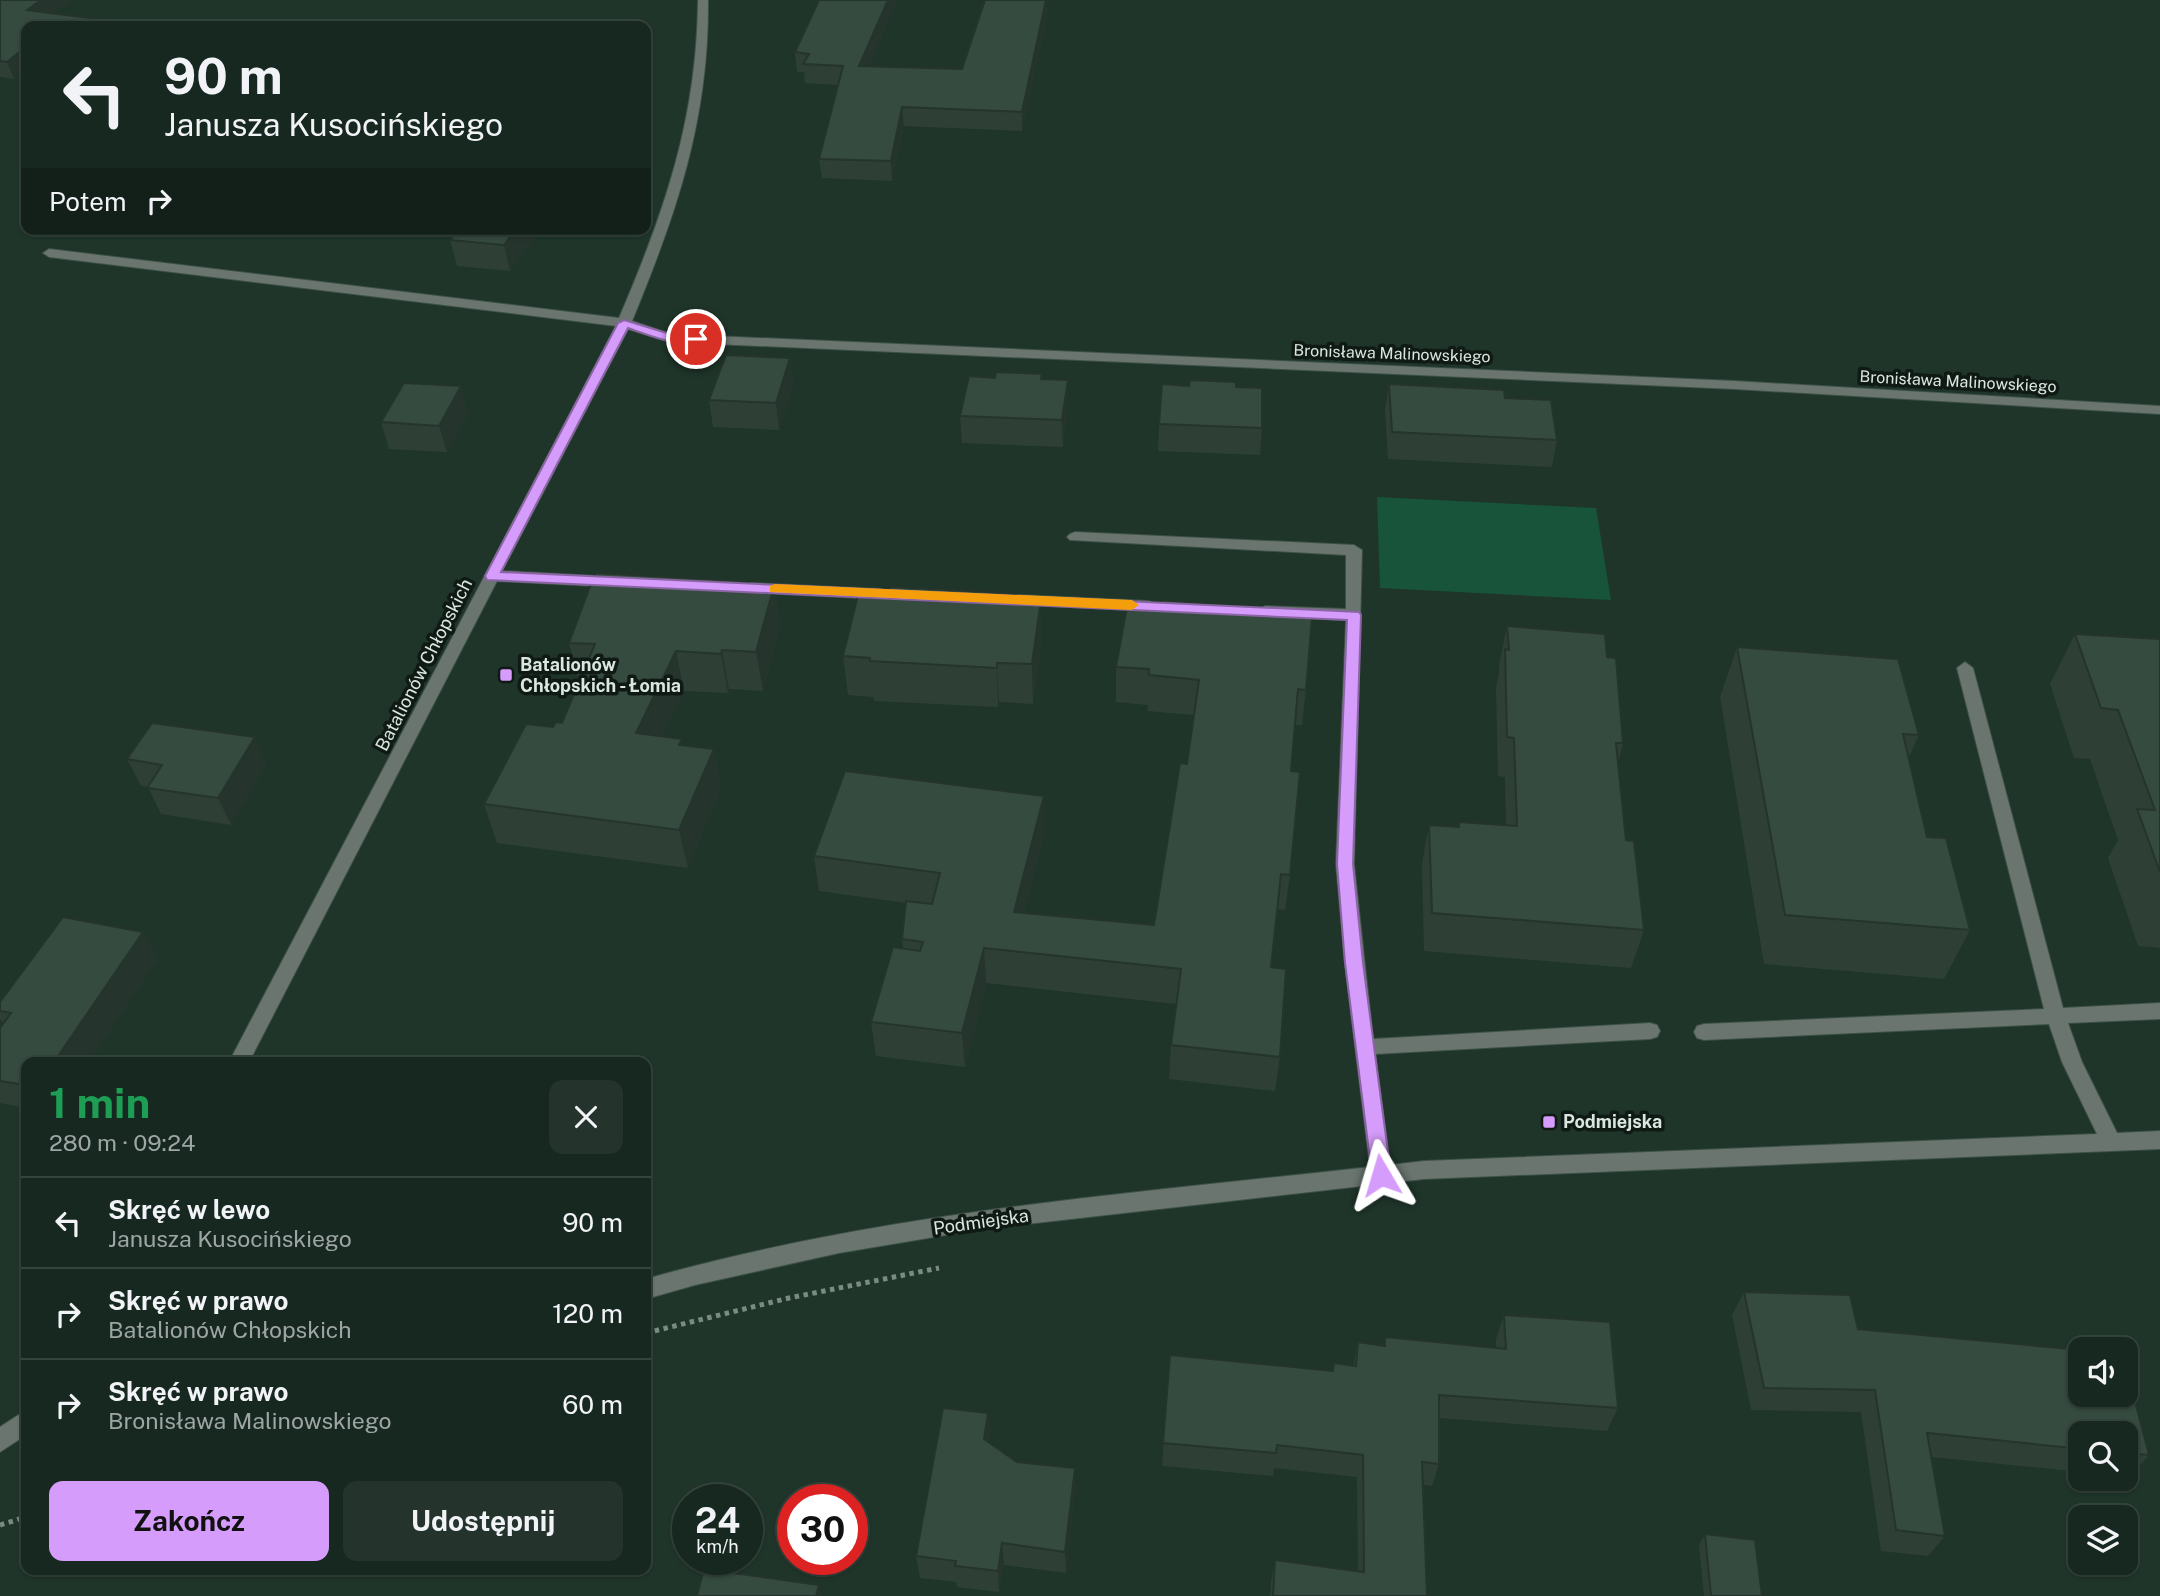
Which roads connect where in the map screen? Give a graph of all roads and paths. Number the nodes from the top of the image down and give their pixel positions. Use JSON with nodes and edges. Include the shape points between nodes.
{"nodes":[{"id":1,"x":703,"y":0,"type":"edge"},
{"id":2,"x":49,"y":253,"type":"dead end"},
{"id":3,"x":624,"y":323,"type":"junction"},
{"id":4,"x":2160,"y":411,"type":"edge"},
{"id":5,"x":1075,"y":537,"type":"dead end"},
{"id":6,"x":492,"y":576,"type":"junction"},
{"id":7,"x":631,"y":583,"type":"edge"},
{"id":8,"x":729,"y":587,"type":"edge"},
{"id":9,"x":895,"y":594,"type":"edge"},
{"id":10,"x":1007,"y":600,"type":"edge"},
{"id":11,"x":1160,"y":606,"type":"edge"},
{"id":12,"x":1243,"y":610,"type":"edge"},
{"id":13,"x":1354,"y":615,"type":"junction"},
{"id":14,"x":1965,"y":668,"type":"dead end"},
{"id":15,"x":2160,"y":1011,"type":"edge"},
{"id":16,"x":2056,"y":1016,"type":"junction"},
{"id":17,"x":1650,"y":1031,"type":"dead end"},
{"id":18,"x":1704,"y":1032,"type":"dead end"},
{"id":19,"x":1365,"y":1047,"type":"junction"},
{"id":20,"x":242,"y":1057,"type":"edge"},
{"id":21,"x":2160,"y":1140,"type":"edge"},
{"id":22,"x":2111,"y":1142,"type":"junction"},
{"id":23,"x":1381,"y":1175,"type":"junction"},
{"id":24,"x":950,"y":1266,"type":"dead end"},
{"id":25,"x":651,"y":1288,"type":"edge"},
{"id":26,"x":651,"y":1332,"type":"edge"},
{"id":27,"x":21,"y":1425,"type":"edge"},
{"id":28,"x":0,"y":1441,"type":"edge"},
{"id":29,"x":21,"y":1518,"type":"edge"},
{"id":30,"x":0,"y":1524,"type":"edge"}],
"edges":[{"from":1,"to":3,"type":"street","name":"Batalionów Chłopskich","via":[[705,41],[691,136],[660,239]]},
{"from":2,"to":3,"type":"street","name":"Bronisława Malinowskiego"},
{"from":3,"to":4,"type":"street","name":"Bronisława Malinowskiego","via":[[669,338],[1721,385]]},
{"from":3,"to":6,"type":"street","name":"Batalionów Chłopskich"},
{"from":5,"to":13,"type":"street","via":[[1354,550]]},
{"from":6,"to":7,"type":"street"},
{"from":6,"to":20,"type":"street","name":"Batalionów Chłopskich"},
{"from":8,"to":9,"type":"street"},
{"from":10,"to":11,"type":"street"},
{"from":12,"to":13,"type":"street"},
{"from":13,"to":19,"type":"street","via":[[1345,864]]},
{"from":14,"to":16,"type":"street"},
{"from":15,"to":16,"type":"street"},
{"from":16,"to":18,"type":"street"},
{"from":16,"to":22,"type":"street","via":[[2072,1062]]},
{"from":17,"to":19,"type":"street"},
{"from":19,"to":23,"type":"street"},
{"from":21,"to":22,"type":"street","name":"Podmiejska"},
{"from":22,"to":23,"type":"street","name":"Podmiejska"},
{"from":23,"to":25,"type":"street","name":"Podmiejska","via":[[982,1220],[839,1244]]},
{"from":24,"to":26,"type":"path"},
{"from":27,"to":28,"type":"street"},
{"from":29,"to":30,"type":"path"}]}
